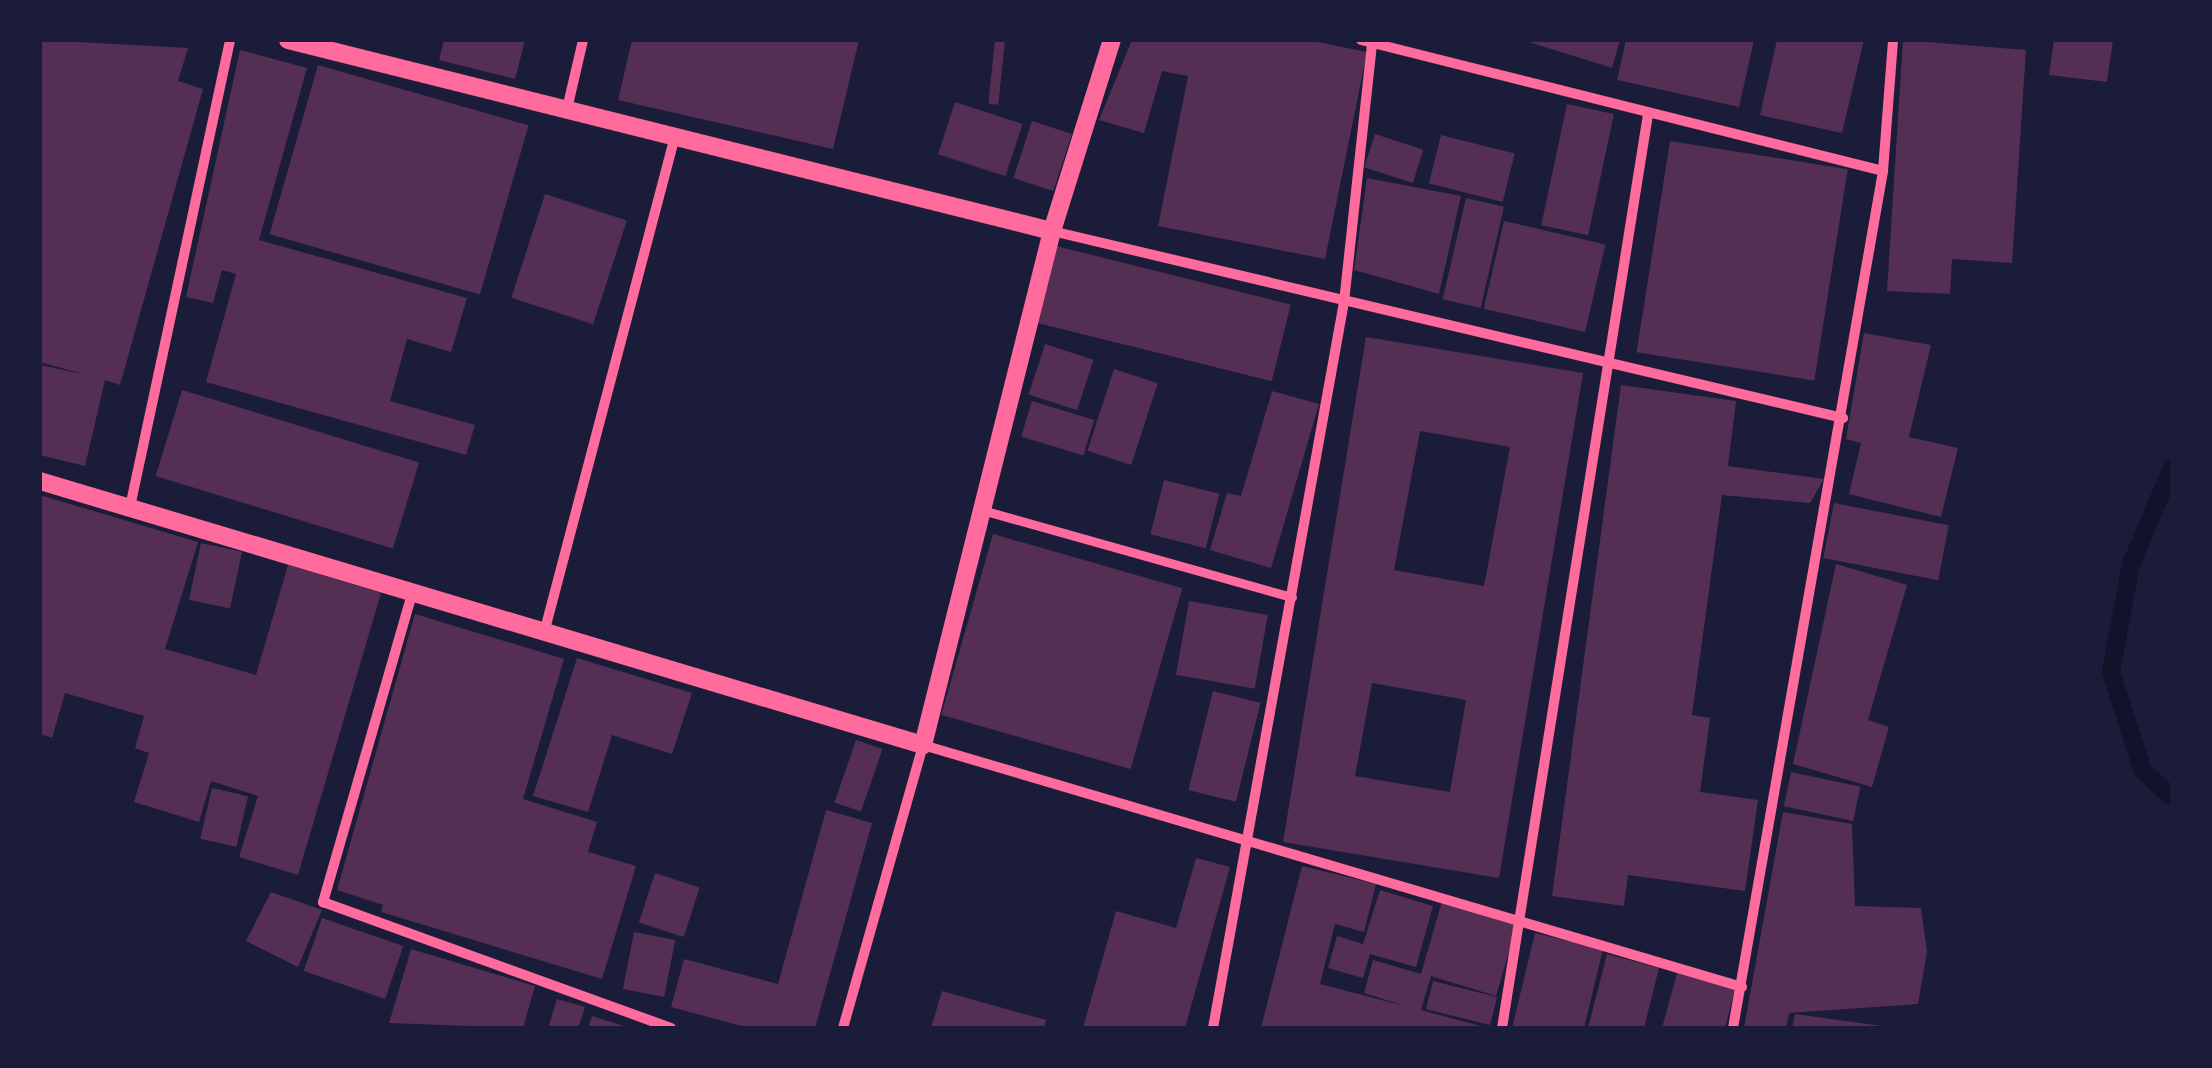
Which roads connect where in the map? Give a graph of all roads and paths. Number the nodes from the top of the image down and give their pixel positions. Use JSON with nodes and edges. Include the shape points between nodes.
{"nodes":[{"id":1,"x":230,"y":40,"type":"edge"},
{"id":2,"x":288,"y":40,"type":"edge"},
{"id":3,"x":583,"y":40,"type":"edge"},
{"id":4,"x":1112,"y":40,"type":"edge"},
{"id":5,"x":1893,"y":40,"type":"edge"},
{"id":6,"x":1366,"y":41,"type":"edge"},
{"id":7,"x":568,"y":110,"type":"junction"},
{"id":8,"x":1648,"y":114,"type":"junction"},
{"id":9,"x":675,"y":136,"type":"junction"},
{"id":10,"x":1883,"y":171,"type":"junction"},
{"id":11,"x":1052,"y":231,"type":"junction"},
{"id":12,"x":1344,"y":302,"type":"junction"},
{"id":13,"x":1608,"y":368,"type":"junction"},
{"id":14,"x":1843,"y":418,"type":"junction"},
{"id":15,"x":40,"y":480,"type":"edge"},
{"id":16,"x":130,"y":506,"type":"junction"},
{"id":17,"x":980,"y":510,"type":"junction"},
{"id":18,"x":412,"y":594,"type":"junction"},
{"id":19,"x":1292,"y":597,"type":"junction"},
{"id":20,"x":544,"y":632,"type":"junction"},
{"id":21,"x":923,"y":745,"type":"junction"},
{"id":22,"x":1247,"y":841,"type":"junction"},
{"id":23,"x":1519,"y":922,"type":"junction"},
{"id":24,"x":1742,"y":987,"type":"junction"},
{"id":25,"x":671,"y":1028,"type":"edge"},
{"id":26,"x":842,"y":1028,"type":"edge"},
{"id":27,"x":1213,"y":1028,"type":"edge"},
{"id":28,"x":1502,"y":1028,"type":"edge"},
{"id":29,"x":1733,"y":1028,"type":"edge"}],
"edges":[{"from":1,"to":16,"type":"street"},
{"from":2,"to":7,"type":"street"},
{"from":3,"to":7,"type":"street"},
{"from":4,"to":11,"type":"street"},
{"from":5,"to":10,"type":"street"},
{"from":6,"to":8,"type":"street"},
{"from":6,"to":12,"type":"street"},
{"from":7,"to":9,"type":"street"},
{"from":8,"to":10,"type":"street"},
{"from":8,"to":13,"type":"street"},
{"from":9,"to":11,"type":"street"},
{"from":9,"to":20,"type":"street"},
{"from":10,"to":14,"type":"street"},
{"from":11,"to":12,"type":"street"},
{"from":11,"to":17,"type":"street"},
{"from":12,"to":13,"type":"street"},
{"from":12,"to":19,"type":"street"},
{"from":13,"to":14,"type":"street"},
{"from":13,"to":23,"type":"street"},
{"from":14,"to":24,"type":"street"},
{"from":15,"to":16,"type":"street"},
{"from":16,"to":18,"type":"street"},
{"from":17,"to":19,"type":"street"},
{"from":17,"to":21,"type":"street"},
{"from":18,"to":20,"type":"street"},
{"from":18,"to":25,"type":"street","via":[[323,902]]},
{"from":19,"to":22,"type":"street"},
{"from":20,"to":21,"type":"street"},
{"from":21,"to":22,"type":"street"},
{"from":21,"to":26,"type":"street"},
{"from":22,"to":23,"type":"street"},
{"from":22,"to":27,"type":"street"},
{"from":23,"to":24,"type":"street"},
{"from":23,"to":28,"type":"street"},
{"from":24,"to":29,"type":"street"}]}
